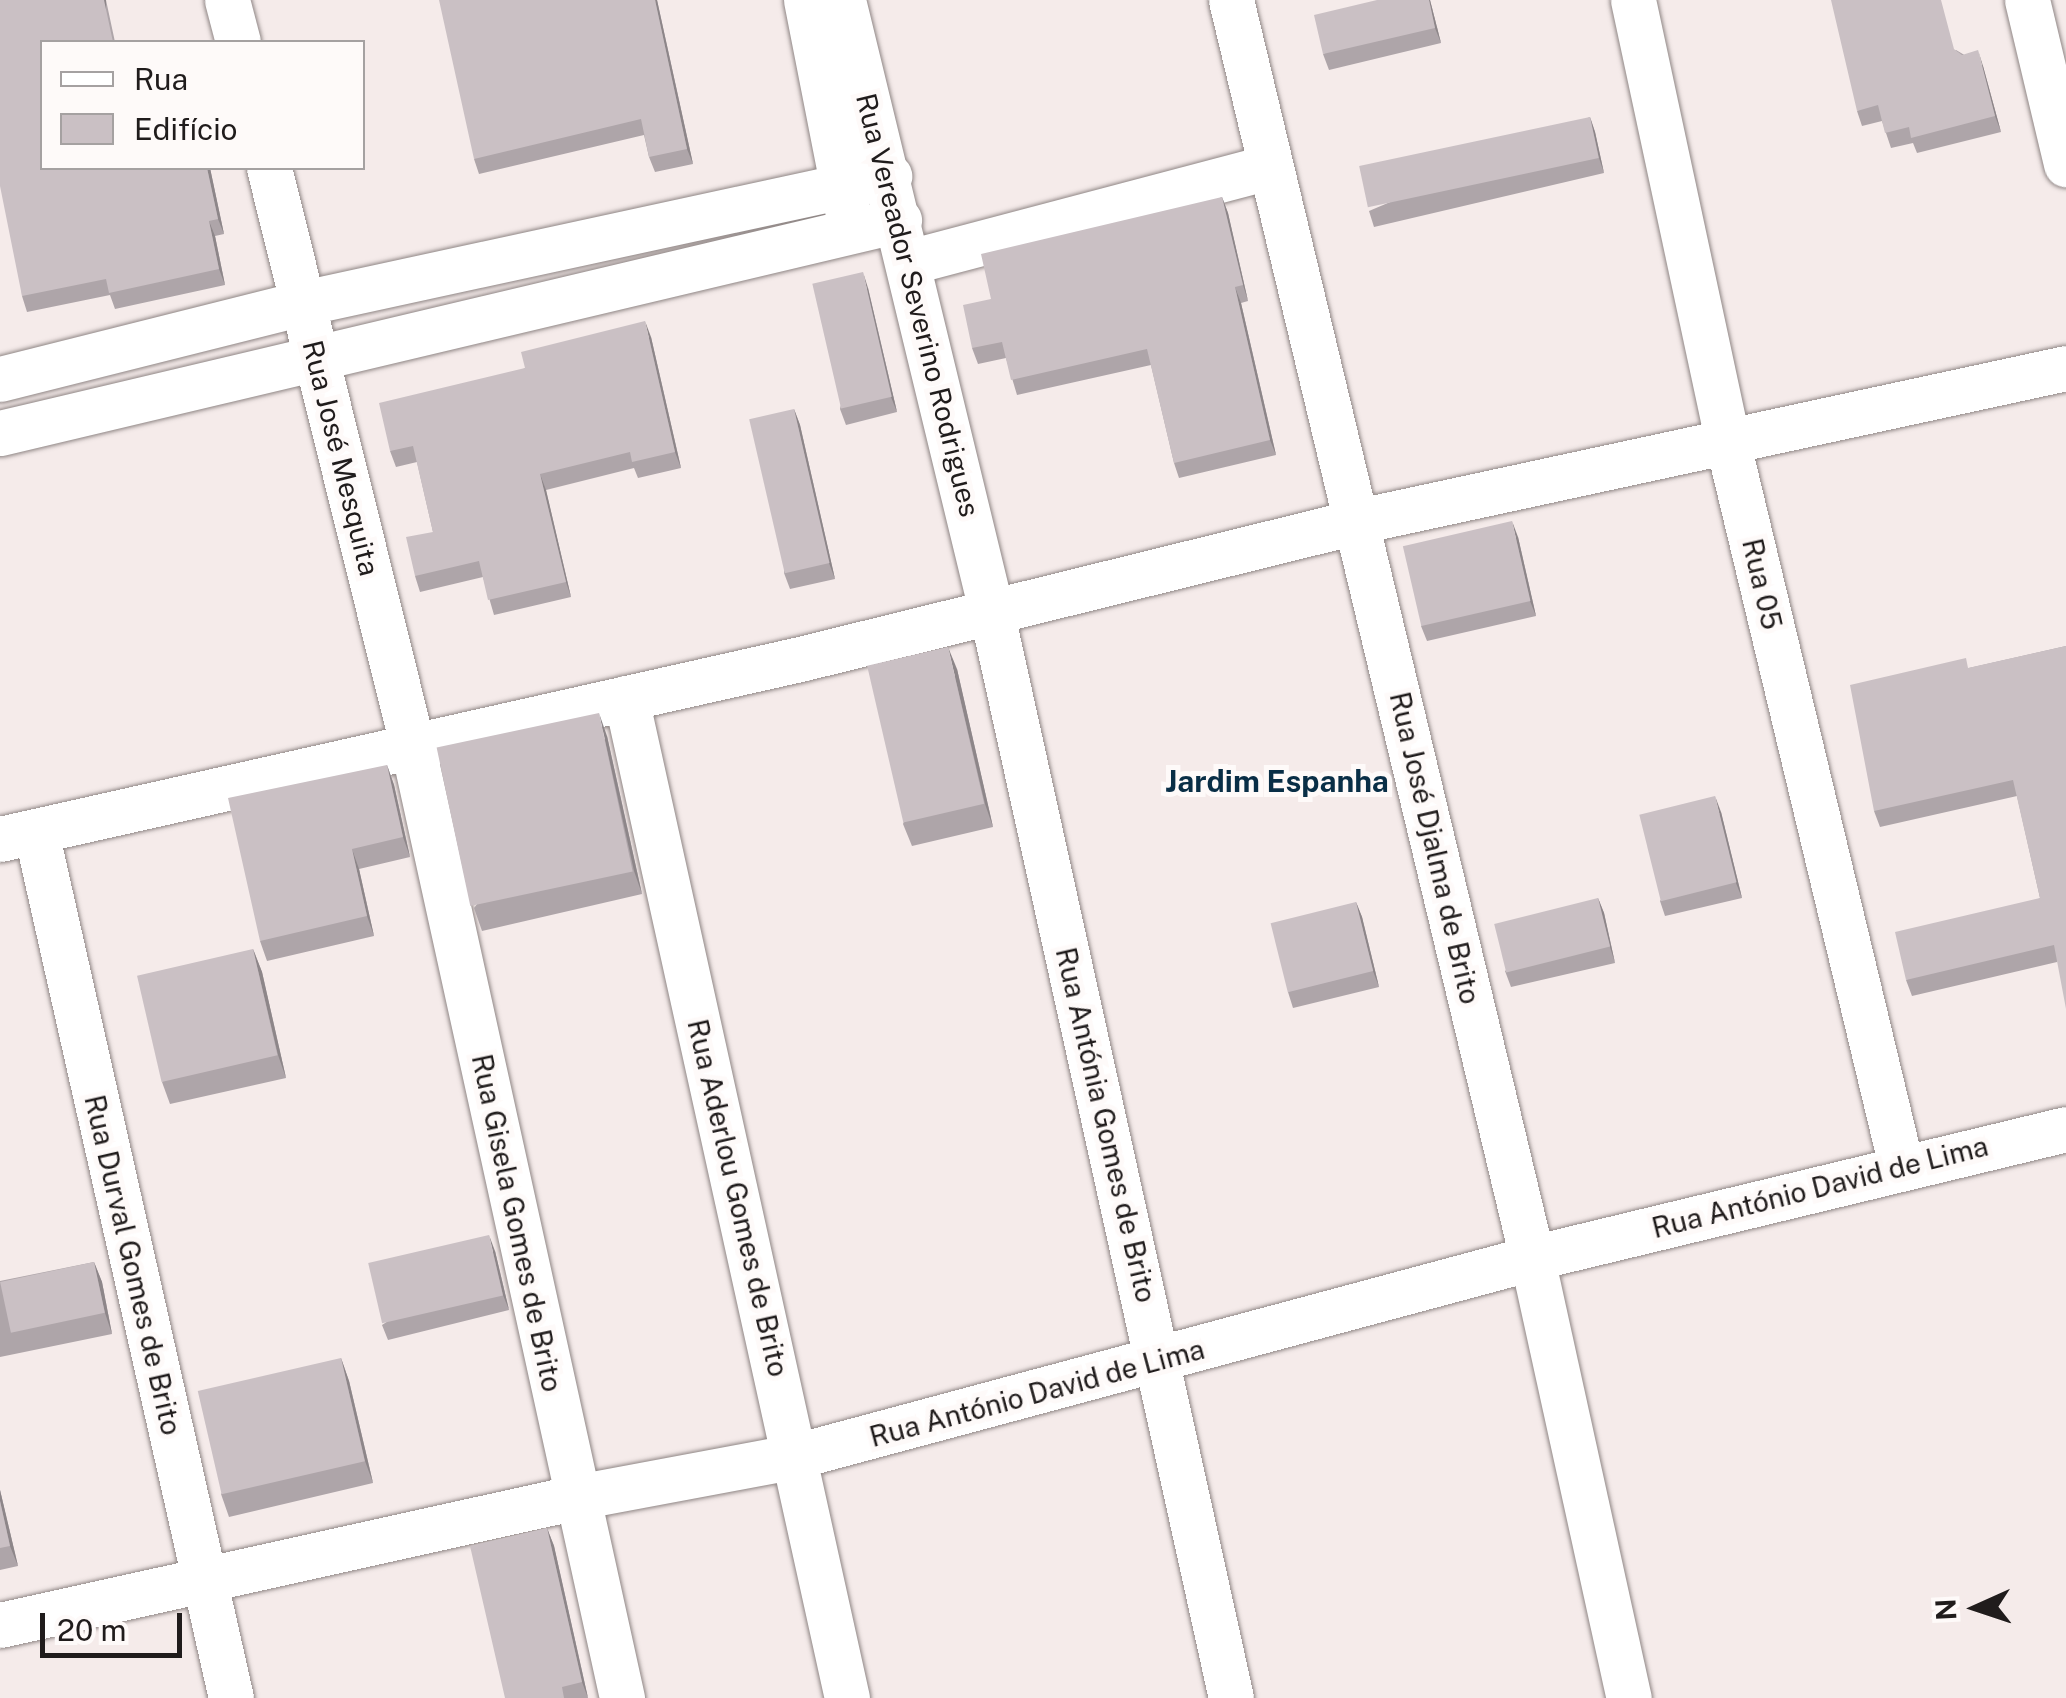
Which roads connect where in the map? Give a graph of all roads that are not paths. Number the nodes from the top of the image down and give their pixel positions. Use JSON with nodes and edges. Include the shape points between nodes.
{"nodes":[{"id":1,"x":227,"y":0,"type":"edge"},
{"id":2,"x":806,"y":0,"type":"edge"},
{"id":3,"x":843,"y":0,"type":"edge"},
{"id":4,"x":1231,"y":0,"type":"edge"},
{"id":5,"x":1632,"y":0,"type":"edge"},
{"id":6,"x":2028,"y":0,"type":"edge"},
{"id":7,"x":237,"y":40,"type":"edge"},
{"id":8,"x":2066,"y":164,"type":"edge"},
{"id":9,"x":1268,"y":167,"type":"junction"},
{"id":10,"x":270,"y":170,"type":"edge"},
{"id":11,"x":889,"y":176,"type":"junction"},
{"id":12,"x":841,"y":187,"type":"junction"},
{"id":13,"x":852,"y":232,"type":"junction"},
{"id":14,"x":904,"y":241,"type":"junction"},
{"id":15,"x":304,"y":304,"type":"junction"},
{"id":16,"x":316,"y":360,"type":"junction"},
{"id":17,"x":2066,"y":368,"type":"edge"},
{"id":18,"x":0,"y":379,"type":"edge"},
{"id":19,"x":0,"y":432,"type":"edge"},
{"id":20,"x":1727,"y":440,"type":"junction"},
{"id":21,"x":1358,"y":521,"type":"junction"},
{"id":22,"x":991,"y":610,"type":"junction"},
{"id":23,"x":626,"y":698,"type":"junction"},
{"id":24,"x":413,"y":748,"type":"junction"},
{"id":25,"x":18,"y":835,"type":"edge"},
{"id":26,"x":2066,"y":1129,"type":"edge"},
{"id":27,"x":1901,"y":1166,"type":"junction"},
{"id":28,"x":1532,"y":1258,"type":"junction"},
{"id":29,"x":1159,"y":1362,"type":"junction"},
{"id":30,"x":796,"y":1456,"type":"junction"},
{"id":31,"x":577,"y":1497,"type":"junction"},
{"id":32,"x":204,"y":1582,"type":"junction"},
{"id":33,"x":0,"y":1625,"type":"edge"},
{"id":34,"x":230,"y":1698,"type":"edge"},
{"id":35,"x":622,"y":1698,"type":"edge"},
{"id":36,"x":847,"y":1698,"type":"edge"},
{"id":37,"x":1231,"y":1698,"type":"edge"},
{"id":38,"x":1630,"y":1698,"type":"edge"}],
"edges":[{"from":1,"to":7,"type":"street"},
{"from":2,"to":12,"type":"street","name":"Rua Vereador Severino Rodrigues"},
{"from":3,"to":11,"type":"street","name":"Rua Vereador Severino Rodrigues"},
{"from":4,"to":9,"type":"street","name":"Rua José Djalma de Brito"},
{"from":5,"to":20,"type":"street","name":"Rua 05"},
{"from":6,"to":8,"type":"street"},
{"from":9,"to":14,"type":"street"},
{"from":9,"to":21,"type":"street","name":"Rua José Djalma de Brito"},
{"from":10,"to":15,"type":"street","name":"Rua José Mesquita"},
{"from":11,"to":12,"type":"street"},
{"from":11,"to":14,"type":"street","name":"Rua Vereador Severino Rodrigues"},
{"from":12,"to":13,"type":"street","name":"Rua Vereador Severino Rodrigues"},
{"from":12,"to":15,"type":"street"},
{"from":13,"to":14,"type":"street"},
{"from":13,"to":16,"type":"street"},
{"from":14,"to":22,"type":"street","name":"Rua Vereador Severino Rodrigues"},
{"from":15,"to":16,"type":"street","name":"Rua José Mesquita"},
{"from":15,"to":18,"type":"street"},
{"from":16,"to":19,"type":"street"},
{"from":16,"to":24,"type":"street","name":"Rua José Mesquita"},
{"from":17,"to":20,"type":"street"},
{"from":20,"to":21,"type":"street"},
{"from":20,"to":27,"type":"street","name":"Rua 05"},
{"from":21,"to":22,"type":"street"},
{"from":21,"to":28,"type":"street","name":"Rua José Djalma de Brito"},
{"from":22,"to":23,"type":"street"},
{"from":22,"to":29,"type":"street","name":"Rua Antónia Gomes de Brito"},
{"from":23,"to":24,"type":"street"},
{"from":23,"to":30,"type":"street","name":"Rua Aderlou Gomes de Brito"},
{"from":24,"to":25,"type":"street"},
{"from":24,"to":31,"type":"street","name":"Rua Gisela Gomes de Brito"},
{"from":25,"to":32,"type":"street","name":"Rua Durval Gomes de Brito"},
{"from":26,"to":27,"type":"street","name":"Rua António David de Lima"},
{"from":27,"to":28,"type":"street","name":"Rua António David de Lima"},
{"from":28,"to":29,"type":"street","name":"Rua António David de Lima"},
{"from":28,"to":38,"type":"street","name":"Rua José Djalma de Brito"},
{"from":29,"to":30,"type":"street","name":"Rua António David de Lima"},
{"from":29,"to":37,"type":"street","name":"Rua Antónia Gomes de Brito"},
{"from":30,"to":31,"type":"street","name":"Rua António David de Lima"},
{"from":30,"to":36,"type":"street","name":"Rua Aderlou Gomes de Brito"},
{"from":31,"to":32,"type":"street","name":"Rua António David de Lima"},
{"from":31,"to":35,"type":"street","name":"Rua Gisela Gomes de Brito"},
{"from":32,"to":33,"type":"street","name":"Rua António David de Lima"},
{"from":32,"to":34,"type":"street","name":"Rua Durval Gomes de Brito"}]}
